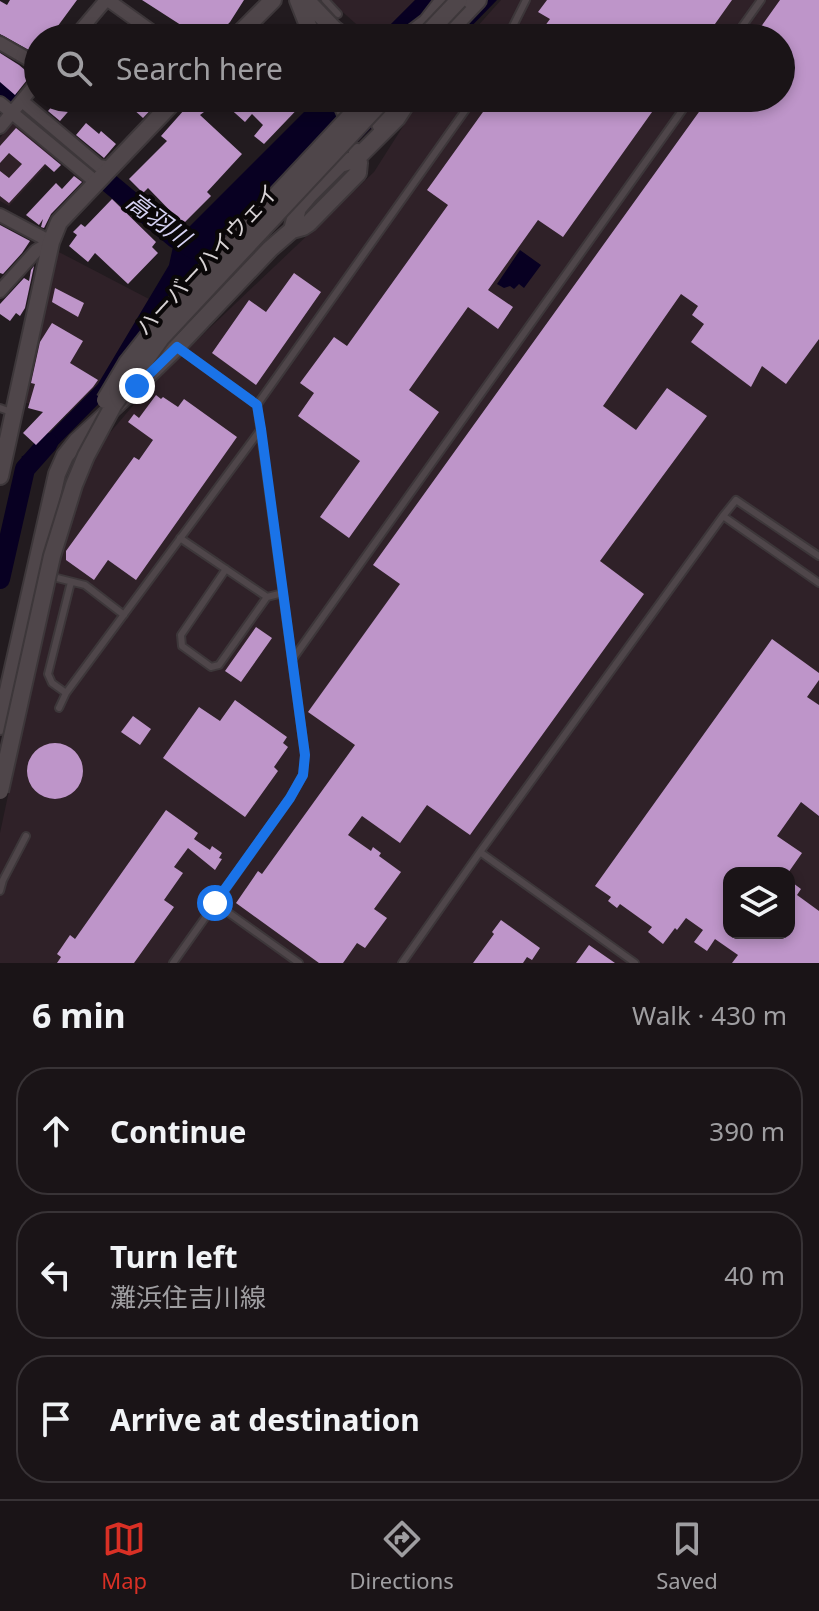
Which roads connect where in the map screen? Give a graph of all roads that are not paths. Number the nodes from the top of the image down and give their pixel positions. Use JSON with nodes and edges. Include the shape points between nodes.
{"nodes":[{"id":1,"x":107,"y":0,"type":"edge"},
{"id":2,"x":273,"y":0,"type":"edge"},
{"id":3,"x":298,"y":0,"type":"edge"},
{"id":4,"x":306,"y":0,"type":"edge"},
{"id":5,"x":325,"y":0,"type":"edge"},
{"id":6,"x":445,"y":0,"type":"edge"},
{"id":7,"x":459,"y":0,"type":"edge"},
{"id":8,"x":478,"y":0,"type":"edge"},
{"id":9,"x":488,"y":0,"type":"edge"},
{"id":10,"x":526,"y":0,"type":"edge"},
{"id":11,"x":761,"y":0,"type":"edge"},
{"id":12,"x":338,"y":14,"type":"dead end"},
{"id":13,"x":86,"y":24,"type":"edge"},
{"id":14,"x":141,"y":24,"type":"edge"},
{"id":15,"x":249,"y":24,"type":"edge"},
{"id":16,"x":307,"y":24,"type":"edge"},
{"id":17,"x":329,"y":24,"type":"edge"},
{"id":18,"x":424,"y":24,"type":"edge"},
{"id":19,"x":432,"y":24,"type":"edge"},
{"id":20,"x":438,"y":24,"type":"edge"},
{"id":21,"x":455,"y":24,"type":"edge"},
{"id":22,"x":466,"y":24,"type":"edge"},
{"id":23,"x":514,"y":24,"type":"edge"},
{"id":24,"x":744,"y":24,"type":"edge"},
{"id":25,"x":0,"y":43,"type":"edge"},
{"id":26,"x":24,"y":57,"type":"edge"},
{"id":27,"x":24,"y":98,"type":"edge"},
{"id":28,"x":0,"y":103,"type":"edge"},
{"id":29,"x":17,"y":106,"type":"junction"},
{"id":30,"x":24,"y":111,"type":"edge"},
{"id":31,"x":24,"y":112,"type":"edge"},
{"id":32,"x":24,"y":112,"type":"edge"},
{"id":33,"x":25,"y":112,"type":"edge"},
{"id":34,"x":164,"y":112,"type":"edge"},
{"id":35,"x":345,"y":112,"type":"edge"},
{"id":36,"x":354,"y":112,"type":"edge"},
{"id":37,"x":381,"y":112,"type":"edge"},
{"id":38,"x":385,"y":112,"type":"edge"},
{"id":39,"x":401,"y":112,"type":"edge"},
{"id":40,"x":464,"y":112,"type":"edge"},
{"id":41,"x":681,"y":112,"type":"edge"},
{"id":42,"x":0,"y":127,"type":"edge"},
{"id":43,"x":356,"y":159,"type":"junction"},
{"id":44,"x":103,"y":176,"type":"junction"},
{"id":45,"x":0,"y":215,"type":"edge"},
{"id":46,"x":51,"y":242,"type":"junction"},
{"id":47,"x":0,"y":291,"type":"edge"},
{"id":48,"x":177,"y":347,"type":"junction"},
{"id":49,"x":257,"y":405,"type":"junction"},
{"id":50,"x":7,"y":411,"type":"edge"},
{"id":51,"x":261,"y":429,"type":"junction"},
{"id":52,"x":0,"y":476,"type":"edge"},
{"id":53,"x":723,"y":516,"type":"junction"},
{"id":54,"x":180,"y":538,"type":"junction"},
{"id":55,"x":819,"y":556,"type":"edge"},
{"id":56,"x":226,"y":569,"type":"junction"},
{"id":57,"x":57,"y":578,"type":"dead end"},
{"id":58,"x":71,"y":582,"type":"junction"},
{"id":59,"x":819,"y":583,"type":"edge"},
{"id":60,"x":283,"y":593,"type":"junction"},
{"id":61,"x":267,"y":597,"type":"junction"},
{"id":62,"x":124,"y":615,"type":"junction"},
{"id":63,"x":292,"y":660,"type":"junction"},
{"id":64,"x":7,"y":662,"type":"edge"},
{"id":65,"x":66,"y":693,"type":"junction"},
{"id":66,"x":59,"y":708,"type":"dead end"},
{"id":67,"x":0,"y":726,"type":"edge"},
{"id":68,"x":0,"y":761,"type":"edge"},
{"id":69,"x":0,"y":791,"type":"edge"},
{"id":70,"x":26,"y":836,"type":"dead end"},
{"id":71,"x":480,"y":852,"type":"junction"},
{"id":72,"x":0,"y":891,"type":"edge"},
{"id":73,"x":215,"y":903,"type":"junction"},
{"id":74,"x":173,"y":963,"type":"edge"},
{"id":75,"x":299,"y":963,"type":"edge"},
{"id":76,"x":402,"y":963,"type":"edge"},
{"id":77,"x":635,"y":963,"type":"edge"}],
"edges":[{"from":1,"to":13,"type":"street"},
{"from":1,"to":14,"type":"street"},
{"from":2,"to":15,"type":"street"},
{"from":3,"to":16,"type":"street"},
{"from":4,"to":17,"type":"street"},
{"from":5,"to":12,"type":"lane"},
{"from":6,"to":18,"type":"street"},
{"from":6,"to":19,"type":"street","bridge":true},
{"from":7,"to":20,"type":"street","bridge":true},
{"from":8,"to":21,"type":"street"},
{"from":9,"to":22,"type":"street"},
{"from":10,"to":23,"type":"lane"},
{"from":11,"to":24,"type":"lane"},
{"from":25,"to":26,"type":"street"},
{"from":27,"to":29,"type":"street"},
{"from":28,"to":29,"type":"street"},
{"from":29,"to":30,"type":"street"},
{"from":29,"to":31,"type":"street"},
{"from":29,"to":42,"type":"street"},
{"from":32,"to":44,"type":"street"},
{"from":33,"to":44,"type":"street","via":[[99,166]]},
{"from":34,"to":44,"type":"street"},
{"from":35,"to":43,"type":"street","bridge":true,"via":[[356,138]]},
{"from":36,"to":68,"type":"street","name":"ハーバーハイウェイ","bridge":true,"via":[[168,311],[105,400],[58,513]]},
{"from":37,"to":69,"type":"street","name":"ハーバーハイウェイ","bridge":true,"via":[[161,338],[100,429],[74,485],[52,556]]},
{"from":38,"to":43,"type":"street"},
{"from":39,"to":43,"type":"street"},
{"from":40,"to":49,"type":"lane"},
{"from":41,"to":63,"type":"lane"},
{"from":43,"to":48,"type":"street","via":[[340,164],[309,195],[298,208],[292,230]]},
{"from":44,"to":46,"type":"street","via":[[59,222]]},
{"from":45,"to":46,"type":"street"},
{"from":46,"to":47,"type":"street"},
{"from":46,"to":50,"type":"street"},
{"from":48,"to":49,"type":"lane"},
{"from":48,"to":64,"type":"street","via":[[65,456]]},
{"from":49,"to":51,"type":"lane"},
{"from":50,"to":52,"type":"street"},
{"from":51,"to":54,"type":"lane"},
{"from":51,"to":60,"type":"lane"},
{"from":53,"to":55,"type":"lane","via":[[736,500]]},
{"from":53,"to":59,"type":"lane"},
{"from":53,"to":71,"type":"lane"},
{"from":54,"to":56,"type":"lane"},
{"from":54,"to":62,"type":"lane"},
{"from":56,"to":61,"type":"lane"},
{"from":56,"to":61,"type":"lane","via":[[181,635],[182,646],[211,667],[219,665]]},
{"from":57,"to":58,"type":"lane"},
{"from":58,"to":62,"type":"lane","via":[[85,585]]},
{"from":58,"to":65,"type":"lane","via":[[48,674]]},
{"from":60,"to":61,"type":"lane"},
{"from":60,"to":63,"type":"lane"},
{"from":62,"to":65,"type":"lane"},
{"from":63,"to":73,"type":"lane","via":[[303,775]]},
{"from":64,"to":67,"type":"street"},
{"from":65,"to":66,"type":"lane"},
{"from":70,"to":72,"type":"lane"},
{"from":71,"to":76,"type":"lane"},
{"from":71,"to":77,"type":"lane"},
{"from":73,"to":74,"type":"lane"},
{"from":73,"to":75,"type":"lane"}]}
